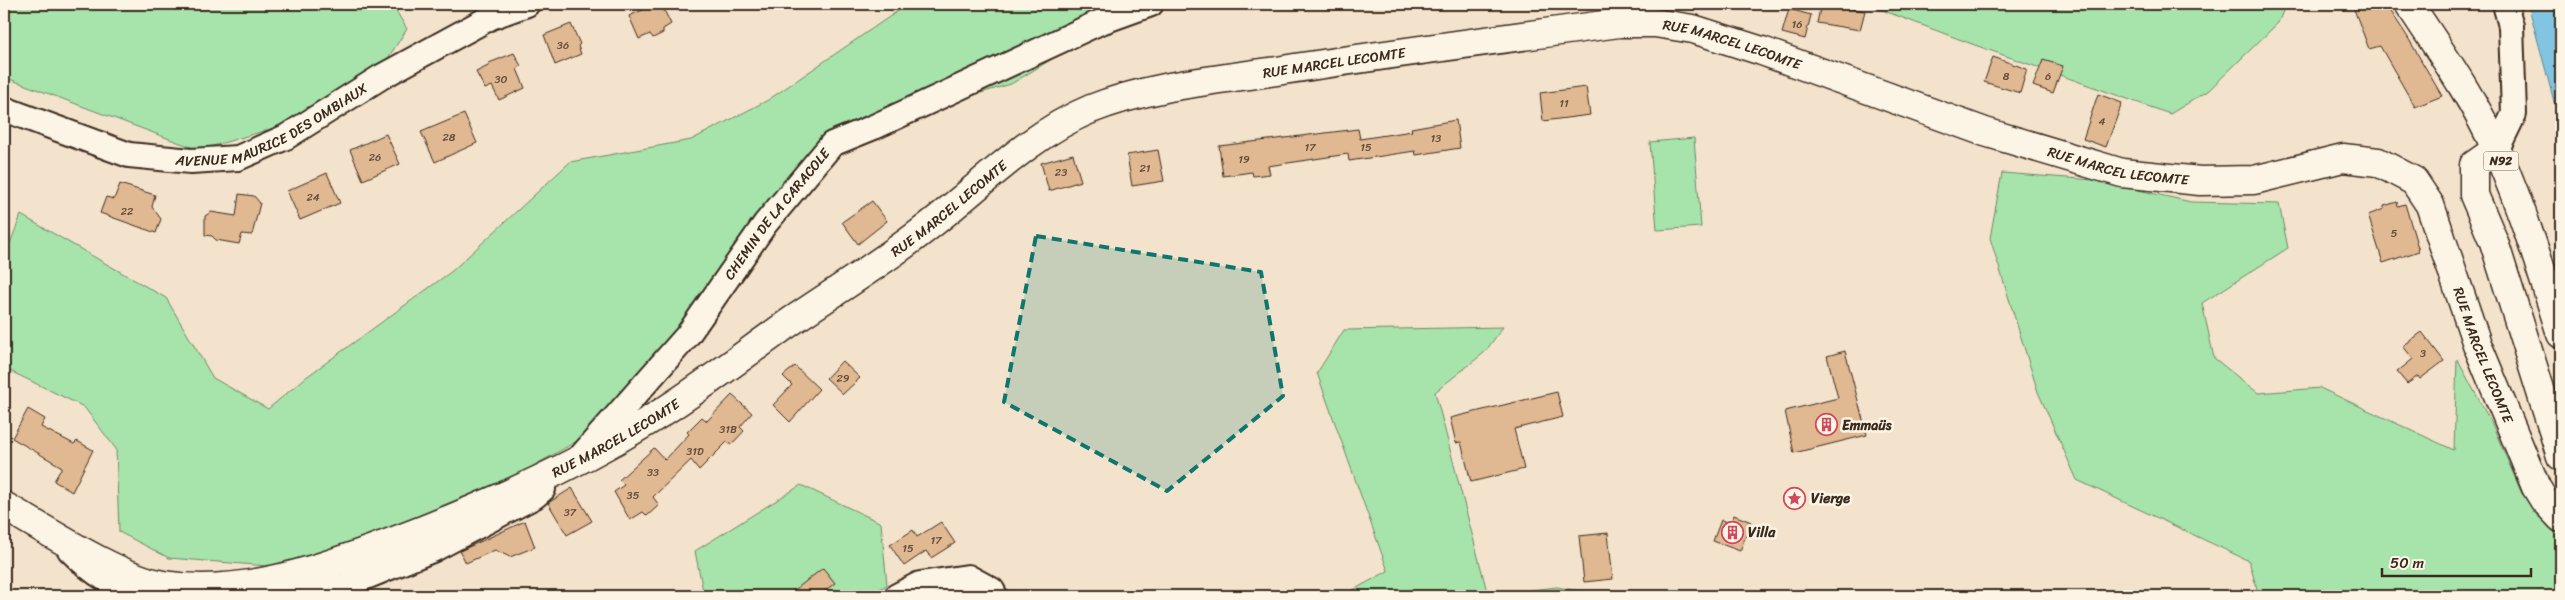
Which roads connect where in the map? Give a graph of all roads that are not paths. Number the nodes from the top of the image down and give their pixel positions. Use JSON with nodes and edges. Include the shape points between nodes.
{"nodes":[{"id":1,"x":527,"y":4,"type":"edge"},
{"id":2,"x":1151,"y":4,"type":"edge"},
{"id":3,"x":2409,"y":4,"type":"edge"},
{"id":4,"x":2505,"y":4,"type":"edge"},
{"id":5,"x":4,"y":109,"type":"edge"},
{"id":6,"x":2497,"y":150,"type":"junction"},
{"id":7,"x":2561,"y":334,"type":"edge"},
{"id":8,"x":2561,"y":456,"type":"edge"},
{"id":9,"x":576,"y":461,"type":"junction"},
{"id":10,"x":4,"y":506,"type":"edge"},
{"id":11,"x":2561,"y":518,"type":"edge"},
{"id":12,"x":54,"y":534,"type":"junction"},
{"id":13,"x":343,"y":591,"type":"edge"},
{"id":14,"x":147,"y":596,"type":"edge"},
{"id":15,"x":299,"y":596,"type":"edge"},
{"id":16,"x":897,"y":596,"type":"edge"},
{"id":17,"x":995,"y":596,"type":"edge"}],
"edges":[{"from":1,"to":5,"type":"street","name":"AVENUE MAURICE DES OMBIAUX","via":[[491,17],[381,78],[286,137],[238,158],[191,161],[130,155]]},
{"from":2,"to":9,"type":"street","name":"CHEMIN DE LA CARACOLE","via":[[1098,23],[874,128],[832,144],[765,224],[687,336]]},
{"from":3,"to":6,"type":"street","number":"N92","via":[[2466,92]]},
{"from":4,"to":6,"type":"street","via":[[2511,26],[2514,114]]},
{"from":6,"to":7,"type":"street","number":"N92","via":[[2535,247]]},
{"from":6,"to":8,"type":"street","via":[[2474,165],[2474,196],[2494,242]]},
{"from":9,"to":11,"type":"street","name":"RUE MARCEL LECOMTE","via":[[620,438],[688,394],[925,229],[1054,128],[1089,110],[1126,98],[1221,79],[1619,23],[1656,23],[1693,29],[1762,51],[1985,132],[2122,173],[2200,181],[2254,180],[2343,158],[2378,162],[2414,181],[2430,205],[2477,344],[2536,487]]},
{"from":9,"to":12,"type":"street","name":"RUE MARCEL LECOMTE","via":[[499,499],[424,530],[308,572],[254,584],[198,588],[159,584],[119,570]]},
{"from":9,"to":13,"type":"street","name":"CHEMIN DE LA CARACOLE","via":[[535,496],[432,550]]},
{"from":10,"to":12,"type":"street","name":"RUE MARCEL LECOMTE"},
{"from":12,"to":14,"type":"street","via":[[93,573]]},
{"from":13,"to":15,"type":"street","name":"CHEMIN DE LA CARACOLE"},
{"from":16,"to":17,"type":"street","via":[[920,584],[968,578],[992,590]]}]}
